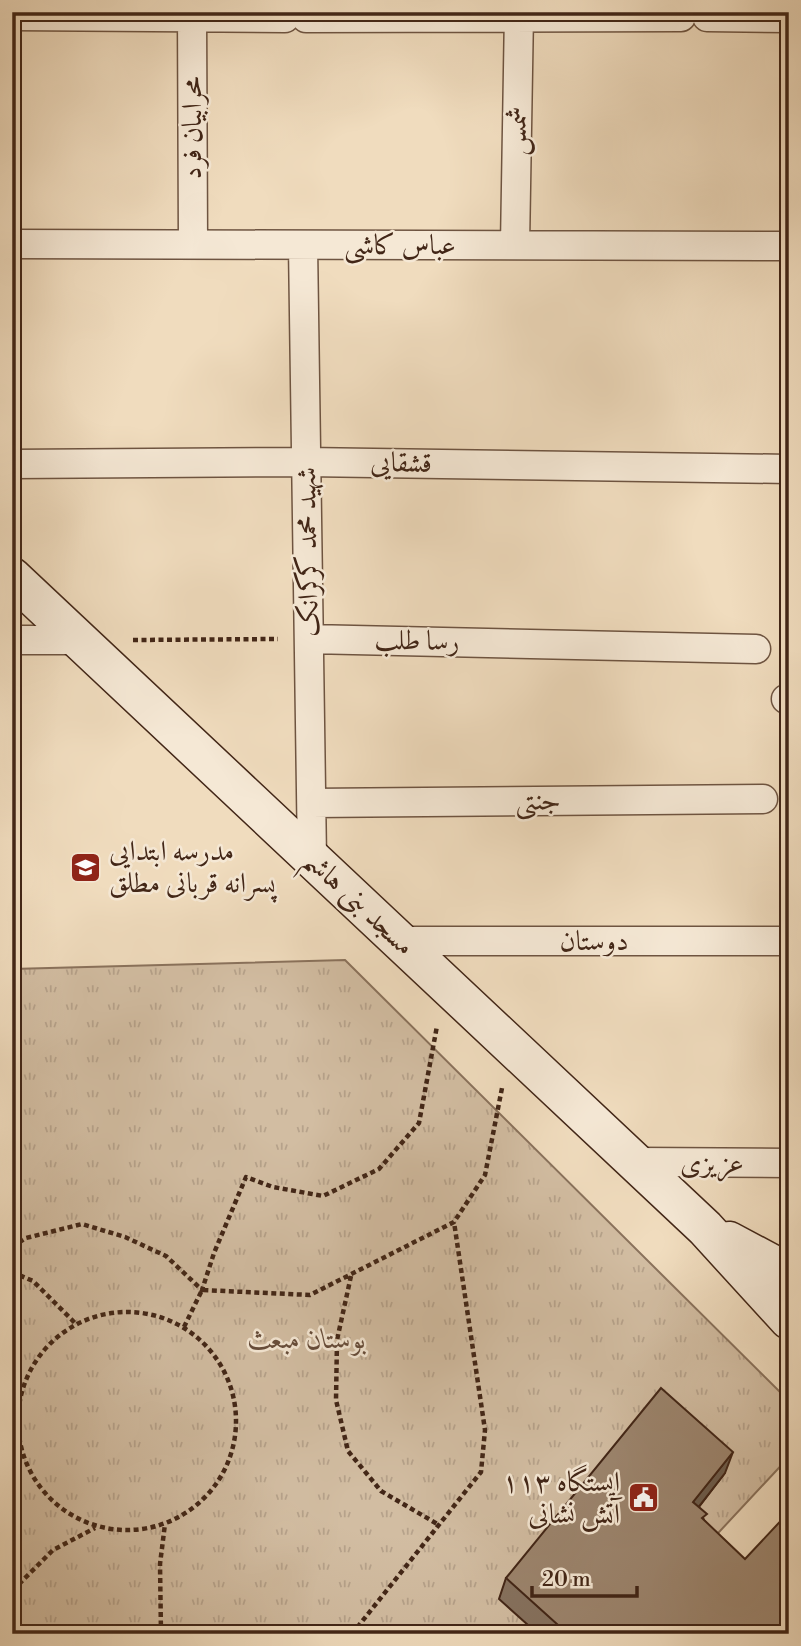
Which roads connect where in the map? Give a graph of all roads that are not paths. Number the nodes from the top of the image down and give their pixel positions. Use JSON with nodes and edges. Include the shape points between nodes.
{"nodes":[{"id":1,"x":192,"y":15,"type":"edge"},
{"id":2,"x":519,"y":15,"type":"edge"},
{"id":3,"x":12,"y":16,"type":"edge"},
{"id":4,"x":789,"y":18,"type":"edge"},
{"id":5,"x":12,"y":244,"type":"edge"},
{"id":6,"x":193,"y":244,"type":"junction"},
{"id":7,"x":303,"y":245,"type":"junction"},
{"id":8,"x":514,"y":245,"type":"junction"},
{"id":9,"x":789,"y":246,"type":"edge"},
{"id":10,"x":306,"y":462,"type":"junction"},
{"id":11,"x":12,"y":464,"type":"edge"},
{"id":12,"x":789,"y":469,"type":"edge"},
{"id":13,"x":12,"y":577,"type":"edge"},
{"id":14,"x":309,"y":639,"type":"junction"},
{"id":15,"x":12,"y":640,"type":"edge"},
{"id":16,"x":79,"y":640,"type":"junction"},
{"id":17,"x":756,"y":649,"type":"dead end"},
{"id":18,"x":763,"y":799,"type":"dead end"},
{"id":19,"x":312,"y":803,"type":"junction"},
{"id":20,"x":312,"y":859,"type":"junction"},
{"id":21,"x":400,"y":941,"type":"junction"},
{"id":22,"x":789,"y":941,"type":"edge"},
{"id":23,"x":635,"y":1162,"type":"junction"},
{"id":24,"x":789,"y":1163,"type":"edge"},
{"id":25,"x":705,"y":1228,"type":"junction"},
{"id":26,"x":789,"y":1273,"type":"edge"},
{"id":27,"x":789,"y":1320,"type":"edge"}],
"edges":[{"from":1,"to":2,"type":"street"},
{"from":1,"to":3,"type":"street"},
{"from":1,"to":6,"type":"street","name":"محرابیان فرد"},
{"from":2,"to":4,"type":"street"},
{"from":2,"to":8,"type":"street","name":"شمس"},
{"from":5,"to":6,"type":"street","name":"عباس کاشی"},
{"from":6,"to":7,"type":"street","name":"عباس کاشی"},
{"from":7,"to":8,"type":"street","name":"عباس کاشی"},
{"from":7,"to":10,"type":"street","name":"شهید محمد کرکرانک"},
{"from":8,"to":9,"type":"street","name":"عباس کاشی"},
{"from":10,"to":11,"type":"street","name":"قشقایی"},
{"from":10,"to":12,"type":"street","name":"قشقایی"},
{"from":10,"to":14,"type":"street","name":"شهید محمد کرکرانک"},
{"from":13,"to":16,"type":"main road","name":"مسجد بنی هاشم"},
{"from":14,"to":17,"type":"street","name":"رسا طلب"},
{"from":14,"to":19,"type":"street","name":"شهید محمد کرکرانک"},
{"from":15,"to":16,"type":"street"},
{"from":16,"to":20,"type":"main road","name":"مسجد بنی هاشم"},
{"from":18,"to":19,"type":"street","name":"جنتی"},
{"from":19,"to":20,"type":"street","name":"شهید محمد کرکرانک"},
{"from":20,"to":21,"type":"main road","name":"مسجد بنی هاشم"},
{"from":21,"to":22,"type":"street","name":"دوستان"},
{"from":21,"to":23,"type":"main road","name":"مسجد بنی هاشم"},
{"from":23,"to":24,"type":"street","name":"عزیزی"},
{"from":23,"to":25,"type":"main road","name":"مسجد بنی هاشم"},
{"from":25,"to":26,"type":"main road","name":"مسجد بنی هاشم"},
{"from":25,"to":27,"type":"main road","name":"مسجد بنی هاشم"}]}
